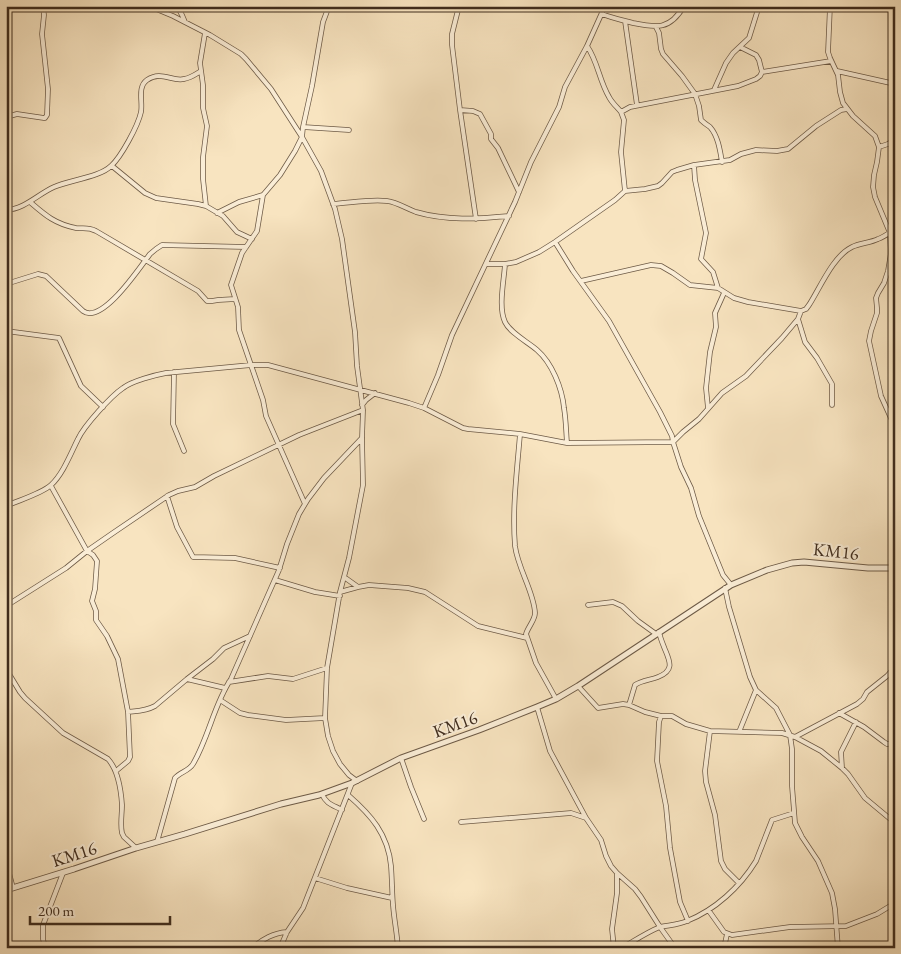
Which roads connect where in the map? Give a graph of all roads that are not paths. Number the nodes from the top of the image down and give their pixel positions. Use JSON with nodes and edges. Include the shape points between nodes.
{"nodes":[{"id":1,"x":43,"y":6,"type":"edge"},
{"id":2,"x":149,"y":6,"type":"edge"},
{"id":3,"x":168,"y":6,"type":"edge"},
{"id":4,"x":177,"y":6,"type":"edge"},
{"id":5,"x":329,"y":6,"type":"edge"},
{"id":6,"x":459,"y":6,"type":"edge"},
{"id":7,"x":605,"y":6,"type":"edge"},
{"id":8,"x":684,"y":6,"type":"edge"},
{"id":9,"x":759,"y":6,"type":"edge"},
{"id":10,"x":830,"y":6,"type":"edge"},
{"id":11,"x":164,"y":12,"type":"junction"},
{"id":12,"x":602,"y":14,"type":"junction"},
{"id":13,"x":625,"y":21,"type":"junction"},
{"id":14,"x":184,"y":22,"type":"junction"},
{"id":15,"x":656,"y":27,"type":"junction"},
{"id":16,"x":205,"y":33,"type":"junction"},
{"id":17,"x":587,"y":46,"type":"junction"},
{"id":18,"x":740,"y":47,"type":"junction"},
{"id":19,"x":831,"y":61,"type":"junction"},
{"id":20,"x":201,"y":71,"type":"junction"},
{"id":21,"x":837,"y":71,"type":"junction"},
{"id":22,"x":762,"y":72,"type":"junction"},
{"id":23,"x":895,"y":84,"type":"edge"},
{"id":24,"x":714,"y":90,"type":"junction"},
{"id":25,"x":695,"y":94,"type":"junction"},
{"id":26,"x":844,"y":103,"type":"junction"},
{"id":27,"x":637,"y":105,"type":"junction"},
{"id":28,"x":847,"y":109,"type":"junction"},
{"id":29,"x":460,"y":110,"type":"junction"},
{"id":30,"x":841,"y":110,"type":"junction"},
{"id":31,"x":621,"y":112,"type":"junction"},
{"id":32,"x":6,"y":117,"type":"edge"},
{"id":33,"x":302,"y":126,"type":"junction"},
{"id":34,"x":349,"y":130,"type":"dead end"},
{"id":35,"x":302,"y":137,"type":"junction"},
{"id":36,"x":895,"y":140,"type":"edge"},
{"id":37,"x":879,"y":147,"type":"junction"},
{"id":38,"x":722,"y":162,"type":"junction"},
{"id":39,"x":694,"y":165,"type":"junction"},
{"id":40,"x":112,"y":166,"type":"junction"},
{"id":41,"x":625,"y":191,"type":"junction"},
{"id":42,"x":519,"y":192,"type":"junction"},
{"id":43,"x":263,"y":195,"type":"junction"},
{"id":44,"x":30,"y":202,"type":"junction"},
{"id":45,"x":333,"y":204,"type":"junction"},
{"id":46,"x":206,"y":206,"type":"junction"},
{"id":47,"x":6,"y":210,"type":"edge"},
{"id":48,"x":217,"y":213,"type":"junction"},
{"id":49,"x":509,"y":216,"type":"junction"},
{"id":50,"x":476,"y":219,"type":"junction"},
{"id":51,"x":895,"y":229,"type":"edge"},
{"id":52,"x":890,"y":233,"type":"junction"},
{"id":53,"x":252,"y":239,"type":"junction"},
{"id":54,"x":555,"y":242,"type":"junction"},
{"id":55,"x":246,"y":247,"type":"junction"},
{"id":56,"x":146,"y":260,"type":"junction"},
{"id":57,"x":486,"y":264,"type":"junction"},
{"id":58,"x":505,"y":264,"type":"junction"},
{"id":59,"x":581,"y":281,"type":"junction"},
{"id":60,"x":6,"y":284,"type":"edge"},
{"id":61,"x":718,"y":288,"type":"junction"},
{"id":62,"x":724,"y":292,"type":"junction"},
{"id":63,"x":235,"y":299,"type":"junction"},
{"id":64,"x":801,"y":311,"type":"junction"},
{"id":65,"x":798,"y":319,"type":"junction"},
{"id":66,"x":6,"y":331,"type":"edge"},
{"id":67,"x":251,"y":365,"type":"junction"},
{"id":68,"x":174,"y":372,"type":"junction"},
{"id":69,"x":361,"y":390,"type":"junction"},
{"id":70,"x":375,"y":393,"type":"junction"},
{"id":71,"x":832,"y":405,"type":"dead end"},
{"id":72,"x":103,"y":407,"type":"junction"},
{"id":73,"x":362,"y":408,"type":"junction"},
{"id":74,"x":424,"y":408,"type":"junction"},
{"id":75,"x":708,"y":408,"type":"junction"},
{"id":76,"x":895,"y":428,"type":"edge"},
{"id":77,"x":520,"y":434,"type":"junction"},
{"id":78,"x":362,"y":438,"type":"junction"},
{"id":79,"x":672,"y":442,"type":"junction"},
{"id":80,"x":567,"y":443,"type":"junction"},
{"id":81,"x":279,"y":445,"type":"junction"},
{"id":82,"x":184,"y":450,"type":"dead end"},
{"id":83,"x":895,"y":451,"type":"edge"},
{"id":84,"x":51,"y":486,"type":"junction"},
{"id":85,"x":167,"y":496,"type":"junction"},
{"id":86,"x":6,"y":499,"type":"edge"},
{"id":87,"x":13,"y":502,"type":"junction"},
{"id":88,"x":305,"y":504,"type":"junction"},
{"id":89,"x":6,"y":506,"type":"edge"},
{"id":90,"x":895,"y":534,"type":"edge"},
{"id":91,"x":87,"y":551,"type":"junction"},
{"id":92,"x":280,"y":568,"type":"junction"},
{"id":93,"x":894,"y":572,"type":"edge"},
{"id":94,"x":344,"y":577,"type":"junction"},
{"id":95,"x":275,"y":580,"type":"junction"},
{"id":96,"x":731,"y":585,"type":"junction"},
{"id":97,"x":358,"y":587,"type":"junction"},
{"id":98,"x":725,"y":588,"type":"junction"},
{"id":99,"x":340,"y":594,"type":"junction"},
{"id":100,"x":895,"y":602,"type":"edge"},
{"id":101,"x":588,"y":605,"type":"dead end"},
{"id":102,"x":6,"y":606,"type":"edge"},
{"id":103,"x":657,"y":633,"type":"junction"},
{"id":104,"x":250,"y":636,"type":"junction"},
{"id":105,"x":527,"y":638,"type":"junction"},
{"id":106,"x":895,"y":640,"type":"edge"},
{"id":107,"x":894,"y":667,"type":"edge"},
{"id":108,"x":327,"y":668,"type":"junction"},
{"id":109,"x":6,"y":669,"type":"edge"},
{"id":110,"x":187,"y":679,"type":"junction"},
{"id":111,"x":229,"y":682,"type":"junction"},
{"id":112,"x":578,"y":686,"type":"junction"},
{"id":113,"x":225,"y":688,"type":"junction"},
{"id":114,"x":756,"y":690,"type":"junction"},
{"id":115,"x":556,"y":699,"type":"junction"},
{"id":116,"x":220,"y":700,"type":"junction"},
{"id":117,"x":629,"y":705,"type":"junction"},
{"id":118,"x":537,"y":707,"type":"junction"},
{"id":119,"x":128,"y":712,"type":"junction"},
{"id":120,"x":839,"y":714,"type":"junction"},
{"id":121,"x":660,"y":716,"type":"junction"},
{"id":122,"x":325,"y":718,"type":"junction"},
{"id":123,"x":856,"y":722,"type":"junction"},
{"id":124,"x":710,"y":731,"type":"junction"},
{"id":125,"x":739,"y":732,"type":"junction"},
{"id":126,"x":790,"y":734,"type":"junction"},
{"id":127,"x":795,"y":737,"type":"junction"},
{"id":128,"x":895,"y":742,"type":"edge"},
{"id":129,"x":401,"y":758,"type":"junction"},
{"id":130,"x":842,"y":768,"type":"junction"},
{"id":131,"x":116,"y":771,"type":"junction"},
{"id":132,"x":354,"y":782,"type":"junction"},
{"id":133,"x":322,"y":794,"type":"junction"},
{"id":134,"x":348,"y":795,"type":"junction"},
{"id":135,"x":342,"y":810,"type":"junction"},
{"id":136,"x":794,"y":813,"type":"junction"},
{"id":137,"x":586,"y":818,"type":"junction"},
{"id":138,"x":424,"y":820,"type":"dead end"},
{"id":139,"x":461,"y":822,"type":"dead end"},
{"id":140,"x":895,"y":823,"type":"edge"},
{"id":141,"x":157,"y":842,"type":"junction"},
{"id":142,"x":136,"y":848,"type":"junction"},
{"id":143,"x":6,"y":862,"type":"edge"},
{"id":144,"x":63,"y":873,"type":"junction"},
{"id":145,"x":617,"y":873,"type":"junction"},
{"id":146,"x":315,"y":878,"type":"junction"},
{"id":147,"x":739,"y":884,"type":"junction"},
{"id":148,"x":13,"y":888,"type":"junction"},
{"id":149,"x":6,"y":890,"type":"edge"},
{"id":150,"x":392,"y":898,"type":"junction"},
{"id":151,"x":895,"y":904,"type":"edge"},
{"id":152,"x":709,"y":911,"type":"junction"},
{"id":153,"x":688,"y":921,"type":"junction"},
{"id":154,"x":836,"y":926,"type":"junction"},
{"id":155,"x":660,"y":927,"type":"junction"},
{"id":156,"x":287,"y":932,"type":"junction"},
{"id":157,"x":727,"y":934,"type":"junction"},
{"id":158,"x":45,"y":948,"type":"edge"},
{"id":159,"x":252,"y":948,"type":"edge"},
{"id":160,"x":280,"y":948,"type":"edge"},
{"id":161,"x":398,"y":948,"type":"edge"},
{"id":162,"x":614,"y":948,"type":"edge"},
{"id":163,"x":622,"y":948,"type":"edge"},
{"id":164,"x":676,"y":948,"type":"edge"},
{"id":165,"x":724,"y":948,"type":"edge"},
{"id":166,"x":838,"y":948,"type":"edge"}],
"edges":[{"from":1,"to":32,"type":"street","via":[[42,34],[48,89],[46,118],[17,114]]},
{"from":2,"to":11,"type":"street"},
{"from":3,"to":11,"type":"street"},
{"from":4,"to":14,"type":"street"},
{"from":5,"to":33,"type":"street"},
{"from":6,"to":29,"type":"street","via":[[452,34]]},
{"from":7,"to":12,"type":"street"},
{"from":8,"to":15,"type":"street","via":[[675,19]]},
{"from":9,"to":18,"type":"street","via":[[749,38]]},
{"from":10,"to":19,"type":"street","via":[[828,52]]},
{"from":11,"to":14,"type":"street"},
{"from":12,"to":13,"type":"street"},
{"from":12,"to":17,"type":"street"},
{"from":13,"to":15,"type":"street"},
{"from":13,"to":27,"type":"street"},
{"from":14,"to":16,"type":"street"},
{"from":15,"to":25,"type":"street","via":[[663,54]]},
{"from":16,"to":20,"type":"street"},
{"from":16,"to":35,"type":"street","via":[[246,59],[271,89]]},
{"from":17,"to":31,"type":"street","via":[[609,97]]},
{"from":17,"to":42,"type":"street","via":[[565,87],[559,107]]},
{"from":18,"to":22,"type":"street","via":[[756,56]]},
{"from":18,"to":24,"type":"street","via":[[726,63]]},
{"from":19,"to":21,"type":"street"},
{"from":19,"to":22,"type":"street"},
{"from":20,"to":40,"type":"street","via":[[184,80],[162,75],[143,84],[141,112]]},
{"from":20,"to":46,"type":"street","via":[[203,108],[208,126],[203,157]]},
{"from":21,"to":23,"type":"street"},
{"from":21,"to":26,"type":"street"},
{"from":22,"to":24,"type":"street","via":[[746,83]]},
{"from":24,"to":25,"type":"street"},
{"from":25,"to":27,"type":"street"},
{"from":25,"to":38,"type":"street","via":[[700,117],[714,132]]},
{"from":26,"to":28,"type":"street"},
{"from":26,"to":30,"type":"street"},
{"from":27,"to":31,"type":"street"},
{"from":28,"to":30,"type":"street"},
{"from":28,"to":37,"type":"street","via":[[875,136]]},
{"from":29,"to":42,"type":"street","via":[[480,114]]},
{"from":29,"to":50,"type":"street"},
{"from":30,"to":38,"type":"street","via":[[810,130],[788,150],[756,150]]},
{"from":31,"to":41,"type":"street","via":[[624,120],[621,152]]},
{"from":33,"to":34,"type":"street"},
{"from":33,"to":35,"type":"street"},
{"from":35,"to":43,"type":"street","via":[[280,175]]},
{"from":35,"to":45,"type":"street","via":[[321,171]]},
{"from":36,"to":37,"type":"street"},
{"from":37,"to":52,"type":"street","via":[[873,187]]},
{"from":38,"to":39,"type":"street"},
{"from":39,"to":41,"type":"street","via":[[672,172],[658,186]]},
{"from":39,"to":61,"type":"street","via":[[706,233],[700,259],[713,272]]},
{"from":40,"to":44,"type":"street","via":[[103,172],[54,187]]},
{"from":40,"to":46,"type":"street","via":[[156,198]]},
{"from":41,"to":54,"type":"street"},
{"from":42,"to":49,"type":"street"},
{"from":43,"to":48,"type":"street","via":[[238,202]]},
{"from":43,"to":53,"type":"street","via":[[257,231]]},
{"from":44,"to":47,"type":"street"},
{"from":44,"to":56,"type":"street","via":[[54,221],[76,228],[89,228]]},
{"from":45,"to":50,"type":"street","via":[[386,201],[417,212]]},
{"from":45,"to":69,"type":"street","via":[[342,239]]},
{"from":46,"to":48,"type":"street"},
{"from":48,"to":53,"type":"street","via":[[238,232]]},
{"from":49,"to":50,"type":"street"},
{"from":49,"to":57,"type":"street"},
{"from":51,"to":52,"type":"street"},
{"from":52,"to":64,"type":"street","via":[[842,253],[809,305]]},
{"from":52,"to":76,"type":"street","via":[[890,262],[876,298],[878,308],[869,341],[881,396]]},
{"from":53,"to":55,"type":"street"},
{"from":54,"to":58,"type":"street","via":[[539,252]]},
{"from":54,"to":59,"type":"street"},
{"from":55,"to":56,"type":"street","via":[[162,245]]},
{"from":55,"to":63,"type":"street","via":[[231,285]]},
{"from":56,"to":60,"type":"street","via":[[119,294],[90,314],[86,314],[42,274]]},
{"from":56,"to":63,"type":"street","via":[[198,291],[207,301]]},
{"from":57,"to":58,"type":"street"},
{"from":57,"to":74,"type":"street","via":[[452,335]]},
{"from":58,"to":80,"type":"street","via":[[504,321],[548,362],[561,391]]},
{"from":59,"to":61,"type":"street","via":[[652,265],[662,266],[690,285]]},
{"from":59,"to":79,"type":"street","via":[[609,321],[660,412]]},
{"from":61,"to":62,"type":"street"},
{"from":62,"to":64,"type":"street","via":[[748,302]]},
{"from":62,"to":75,"type":"street","via":[[715,313],[716,327],[706,388]]},
{"from":63,"to":67,"type":"street","via":[[239,330]]},
{"from":64,"to":65,"type":"street"},
{"from":65,"to":71,"type":"street","via":[[804,342],[832,384]]},
{"from":65,"to":75,"type":"street","via":[[746,376]]},
{"from":66,"to":72,"type":"street","via":[[59,338],[81,386]]},
{"from":67,"to":68,"type":"street"},
{"from":67,"to":69,"type":"street","via":[[268,365]]},
{"from":67,"to":81,"type":"street","via":[[268,422]]},
{"from":68,"to":72,"type":"street","via":[[126,386]]},
{"from":68,"to":82,"type":"street","via":[[173,424]]},
{"from":69,"to":70,"type":"street"},
{"from":69,"to":73,"type":"street"},
{"from":70,"to":73,"type":"street"},
{"from":70,"to":74,"type":"street"},
{"from":72,"to":84,"type":"street","via":[[78,438]]},
{"from":73,"to":78,"type":"street"},
{"from":73,"to":81,"type":"street"},
{"from":74,"to":77,"type":"street","via":[[463,428]]},
{"from":75,"to":79,"type":"street"},
{"from":77,"to":80,"type":"street"},
{"from":77,"to":105,"type":"street","via":[[514,530],[519,564],[535,613]]},
{"from":78,"to":88,"type":"street","via":[[324,478]]},
{"from":78,"to":94,"type":"street","via":[[363,484]]},
{"from":79,"to":80,"type":"street"},
{"from":79,"to":96,"type":"street","via":[[723,575]]},
{"from":81,"to":85,"type":"street","via":[[195,487]]},
{"from":81,"to":88,"type":"street"},
{"from":83,"to":90,"type":"street","via":[[892,479]]},
{"from":84,"to":87,"type":"street"},
{"from":84,"to":91,"type":"street"},
{"from":85,"to":91,"type":"street"},
{"from":85,"to":92,"type":"street","via":[[177,527],[193,557],[235,558]]},
{"from":86,"to":87,"type":"street"},
{"from":87,"to":89,"type":"street"},
{"from":88,"to":92,"type":"street"},
{"from":91,"to":102,"type":"street"},
{"from":91,"to":119,"type":"street","via":[[97,561],[92,601],[97,623],[118,659]]},
{"from":92,"to":95,"type":"street"},
{"from":93,"to":96,"type":"street","name":"KM16","via":[[804,562],[767,570]]},
{"from":93,"to":100,"type":"street"},
{"from":94,"to":97,"type":"street"},
{"from":94,"to":99,"type":"street"},
{"from":95,"to":99,"type":"street","via":[[310,591]]},
{"from":95,"to":104,"type":"street"},
{"from":96,"to":98,"type":"street","name":"KM16"},
{"from":97,"to":99,"type":"street"},
{"from":97,"to":105,"type":"street","via":[[399,587],[425,592],[478,626]]},
{"from":98,"to":103,"type":"street","name":"KM16"},
{"from":98,"to":114,"type":"street","via":[[746,666]]},
{"from":99,"to":108,"type":"street"},
{"from":101,"to":103,"type":"street","via":[[613,602]]},
{"from":103,"to":112,"type":"street","name":"KM16"},
{"from":103,"to":117,"type":"street","via":[[669,657],[670,668],[659,677],[635,685]]},
{"from":104,"to":110,"type":"street","via":[[224,648]]},
{"from":104,"to":111,"type":"street"},
{"from":105,"to":115,"type":"street","via":[[536,663]]},
{"from":106,"to":107,"type":"street"},
{"from":107,"to":120,"type":"street","via":[[863,699]]},
{"from":108,"to":111,"type":"street","via":[[293,679],[268,676]]},
{"from":108,"to":122,"type":"street"},
{"from":109,"to":131,"type":"street","via":[[29,702],[63,733],[108,759]]},
{"from":110,"to":113,"type":"street"},
{"from":110,"to":119,"type":"street","via":[[150,709]]},
{"from":111,"to":113,"type":"street"},
{"from":112,"to":115,"type":"street","name":"KM16"},
{"from":112,"to":117,"type":"street","via":[[598,708]]},
{"from":113,"to":116,"type":"street"},
{"from":114,"to":125,"type":"street"},
{"from":114,"to":126,"type":"street","via":[[773,705]]},
{"from":115,"to":118,"type":"street","name":"KM16"},
{"from":116,"to":122,"type":"street","via":[[240,713],[254,716],[286,720]]},
{"from":116,"to":141,"type":"street","via":[[194,764],[175,778]]},
{"from":117,"to":121,"type":"street"},
{"from":118,"to":129,"type":"street","name":"KM16"},
{"from":118,"to":137,"type":"street","via":[[550,751]]},
{"from":119,"to":131,"type":"street","via":[[130,757]]},
{"from":120,"to":123,"type":"street"},
{"from":120,"to":127,"type":"street"},
{"from":121,"to":124,"type":"street","via":[[672,716]]},
{"from":121,"to":153,"type":"street","via":[[656,761],[680,902]]},
{"from":122,"to":132,"type":"street","via":[[333,751]]},
{"from":123,"to":128,"type":"street","via":[[887,744]]},
{"from":123,"to":130,"type":"street","via":[[842,752]]},
{"from":124,"to":125,"type":"street"},
{"from":124,"to":147,"type":"street","via":[[706,782],[715,815],[721,861]]},
{"from":125,"to":126,"type":"street"},
{"from":126,"to":127,"type":"street"},
{"from":126,"to":136,"type":"street"},
{"from":127,"to":130,"type":"street","via":[[822,751]]},
{"from":129,"to":132,"type":"street","name":"KM16"},
{"from":129,"to":138,"type":"street"},
{"from":130,"to":140,"type":"street","via":[[865,798]]},
{"from":131,"to":142,"type":"street","via":[[122,804],[122,834]]},
{"from":132,"to":133,"type":"street","name":"KM16"},
{"from":132,"to":134,"type":"street"},
{"from":133,"to":135,"type":"street","via":[[324,800]]},
{"from":133,"to":141,"type":"street","name":"KM16"},
{"from":134,"to":135,"type":"street"},
{"from":134,"to":150,"type":"street","via":[[372,817],[381,833],[390,861]]},
{"from":135,"to":146,"type":"street"},
{"from":136,"to":147,"type":"street","via":[[772,820],[756,861]]},
{"from":136,"to":154,"type":"street","via":[[796,827],[818,861],[832,893]]},
{"from":137,"to":139,"type":"street","via":[[571,814]]},
{"from":137,"to":145,"type":"street"},
{"from":141,"to":142,"type":"street","name":"KM16"},
{"from":142,"to":144,"type":"street","name":"KM16"},
{"from":143,"to":148,"type":"street"},
{"from":144,"to":148,"type":"street","name":"KM16"},
{"from":144,"to":158,"type":"street","via":[[44,925]]},
{"from":145,"to":155,"type":"street","via":[[635,889]]},
{"from":145,"to":162,"type":"street","via":[[612,929]]},
{"from":146,"to":150,"type":"street"},
{"from":146,"to":156,"type":"street","via":[[303,908]]},
{"from":147,"to":152,"type":"street"},
{"from":148,"to":149,"type":"street","name":"KM16"},
{"from":150,"to":161,"type":"street"},
{"from":151,"to":154,"type":"street","via":[[858,922]]},
{"from":152,"to":153,"type":"street"},
{"from":152,"to":157,"type":"street"},
{"from":153,"to":155,"type":"street"},
{"from":154,"to":157,"type":"street"},
{"from":154,"to":166,"type":"street"},
{"from":155,"to":163,"type":"street"},
{"from":155,"to":164,"type":"street"},
{"from":156,"to":159,"type":"street","via":[[273,934]]},
{"from":156,"to":160,"type":"street"},
{"from":157,"to":165,"type":"street"}]}
